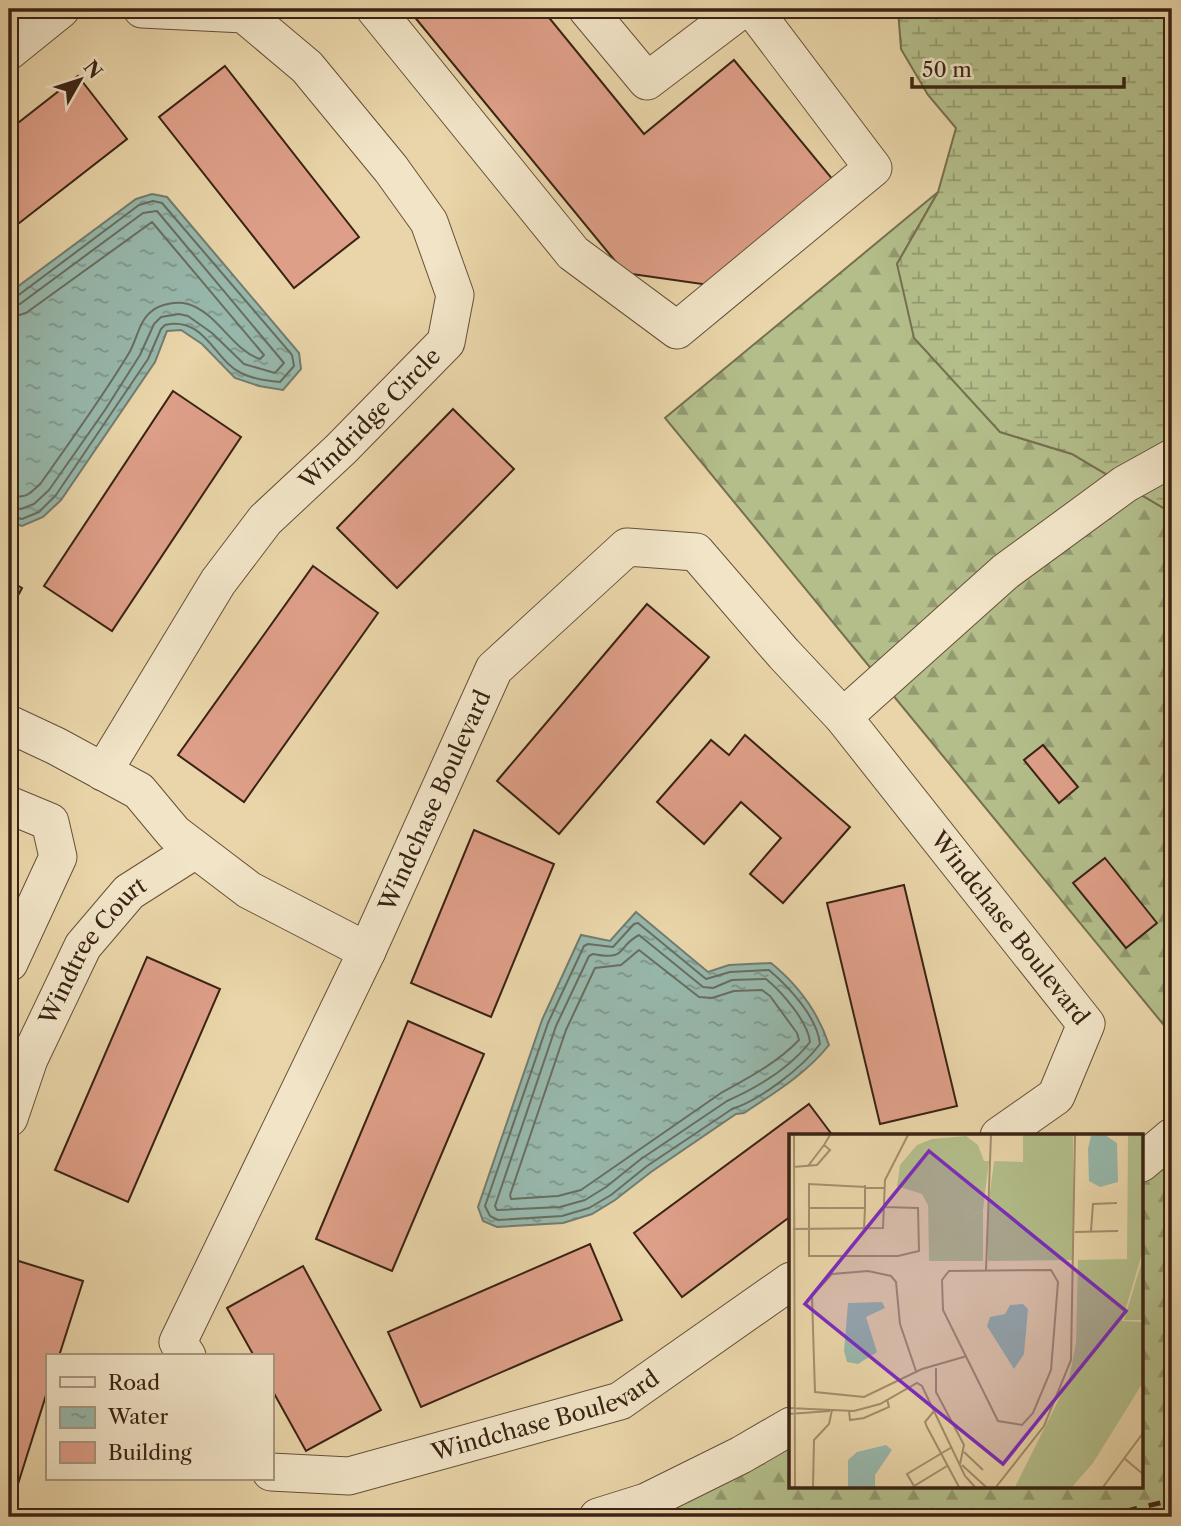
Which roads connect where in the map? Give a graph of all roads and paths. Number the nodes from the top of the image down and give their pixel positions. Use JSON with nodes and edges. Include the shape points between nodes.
{"nodes":[{"id":1,"x":61,"y":9,"type":"edge"},
{"id":2,"x":142,"y":9,"type":"edge"},
{"id":3,"x":375,"y":9,"type":"edge"},
{"id":4,"x":587,"y":9,"type":"edge"},
{"id":5,"x":742,"y":9,"type":"edge"},
{"id":6,"x":753,"y":9,"type":"edge"},
{"id":7,"x":9,"y":51,"type":"edge"},
{"id":8,"x":1172,"y":458,"type":"edge"},
{"id":9,"x":843,"y":717,"type":"junction"},
{"id":10,"x":9,"y":724,"type":"edge"},
{"id":11,"x":103,"y":772,"type":"junction"},
{"id":12,"x":9,"y":805,"type":"edge"},
{"id":13,"x":195,"y":850,"type":"junction"},
{"id":14,"x":367,"y":951,"type":"junction"},
{"id":15,"x":9,"y":963,"type":"edge"},
{"id":16,"x":9,"y":1118,"type":"edge"},
{"id":17,"x":1002,"y":1134,"type":"edge"},
{"id":18,"x":1172,"y":1138,"type":"edge"},
{"id":19,"x":1142,"y":1162,"type":"edge"},
{"id":20,"x":789,"y":1282,"type":"edge"},
{"id":21,"x":186,"y":1354,"type":"edge"},
{"id":22,"x":789,"y":1427,"type":"edge"},
{"id":23,"x":273,"y":1472,"type":"edge"},
{"id":24,"x":598,"y":1517,"type":"edge"}],
"edges":[{"from":1,"to":7,"type":"street"},
{"from":2,"to":11,"type":"street","name":"Windridge Circle","via":[[244,14],[307,68],[429,222],[455,295],[446,342],[265,520],[218,582]]},
{"from":3,"to":6,"type":"street","via":[[573,253],[677,330],[873,167]]},
{"from":4,"to":5,"type":"street","via":[[647,81]]},
{"from":8,"to":9,"type":"street","via":[[1125,484],[1005,572]]},
{"from":9,"to":14,"type":"street","name":"Windchase Boulevard","via":[[696,552],[627,547],[494,669]]},
{"from":9,"to":17,"type":"street","name":"Windchase Boulevard","via":[[1086,1024],[1056,1096]]},
{"from":10,"to":11,"type":"street"},
{"from":11,"to":13,"type":"street","via":[[139,791],[174,833]]},
{"from":12,"to":15,"type":"street","via":[[50,822],[58,857]]},
{"from":13,"to":14,"type":"street","via":[[248,890]]},
{"from":13,"to":16,"type":"street","name":"Windtree Court","via":[[129,892],[83,946],[29,1059]]},
{"from":14,"to":21,"type":"street","name":"Windchase Boulevard","via":[[178,1342]]},
{"from":18,"to":19,"type":"street"},
{"from":20,"to":23,"type":"street","name":"Windchase Boulevard","via":[[620,1401],[349,1476]]},
{"from":22,"to":24,"type":"street","via":[[646,1502]]}]}
